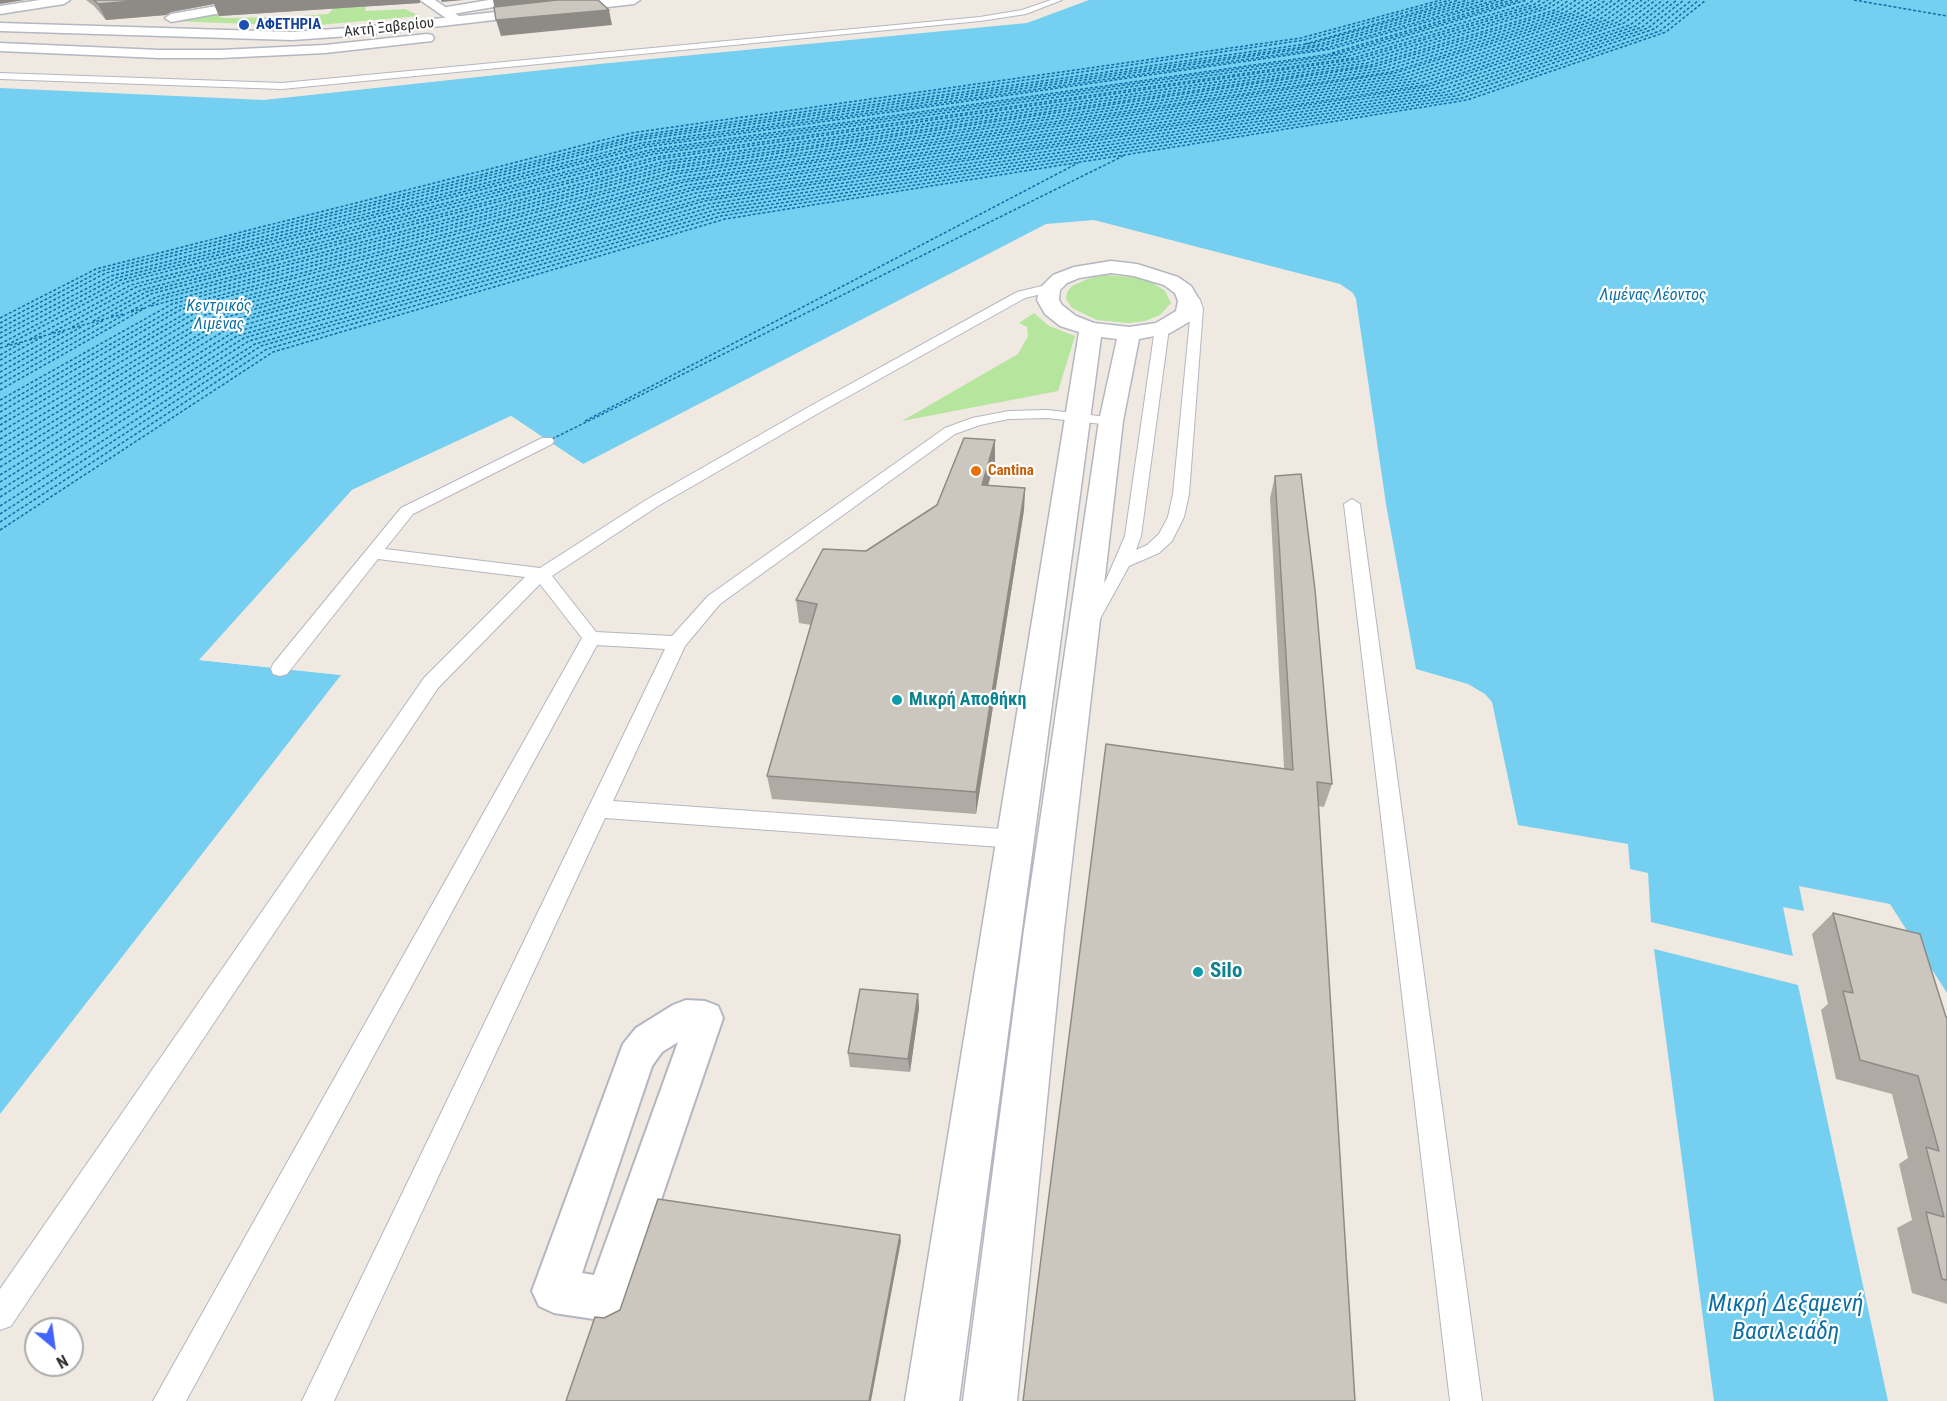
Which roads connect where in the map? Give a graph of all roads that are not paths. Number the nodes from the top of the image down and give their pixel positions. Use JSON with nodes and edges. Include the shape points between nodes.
{"nodes":[{"id":1,"x":64,"y":0,"type":"edge"},
{"id":2,"x":185,"y":0,"type":"edge"},
{"id":3,"x":271,"y":0,"type":"edge"},
{"id":4,"x":429,"y":0,"type":"edge"},
{"id":5,"x":511,"y":0,"type":"edge"},
{"id":6,"x":595,"y":0,"type":"edge"},
{"id":7,"x":633,"y":0,"type":"edge"},
{"id":8,"x":1058,"y":0,"type":"edge"},
{"id":9,"x":0,"y":10,"type":"edge"},
{"id":10,"x":200,"y":11,"type":"junction"},
{"id":11,"x":453,"y":16,"type":"junction"},
{"id":12,"x":171,"y":18,"type":"dead end"},
{"id":13,"x":0,"y":21,"type":"edge"},
{"id":14,"x":0,"y":27,"type":"edge"},
{"id":15,"x":427,"y":38,"type":"dead end"},
{"id":16,"x":0,"y":48,"type":"edge"},
{"id":17,"x":0,"y":76,"type":"edge"},
{"id":18,"x":1050,"y":288,"type":"junction"},
{"id":19,"x":1184,"y":290,"type":"junction"},
{"id":20,"x":1091,"y":329,"type":"junction"},
{"id":21,"x":1145,"y":331,"type":"junction"},
{"id":22,"x":1094,"y":419,"type":"junction"},
{"id":23,"x":547,"y":441,"type":"dead end"},
{"id":24,"x":1352,"y":504,"type":"dead end"},
{"id":25,"x":374,"y":554,"type":"junction"},
{"id":26,"x":1122,"y":563,"type":"junction"},
{"id":27,"x":542,"y":574,"type":"junction"},
{"id":28,"x":1084,"y":634,"type":"junction"},
{"id":29,"x":591,"y":638,"type":"junction"},
{"id":30,"x":677,"y":643,"type":"junction"},
{"id":31,"x":280,"y":669,"type":"dead end"},
{"id":32,"x":600,"y":809,"type":"junction"},
{"id":33,"x":1015,"y":838,"type":"junction"},
{"id":34,"x":606,"y":1299,"type":"joint"},
{"id":35,"x":0,"y":1316,"type":"edge"},
{"id":36,"x":169,"y":1401,"type":"edge"},
{"id":37,"x":318,"y":1401,"type":"edge"},
{"id":38,"x":932,"y":1401,"type":"edge"},
{"id":39,"x":990,"y":1401,"type":"edge"},
{"id":40,"x":1466,"y":1401,"type":"edge"}],
"edges":[{"from":1,"to":9,"type":"street"},
{"from":2,"to":10,"type":"street"},
{"from":3,"to":10,"type":"street"},
{"from":4,"to":11,"type":"street"},
{"from":5,"to":11,"type":"street"},
{"from":6,"to":11,"type":"street","name":"Ακτή Ξαβερίου"},
{"from":7,"to":11,"type":"street","name":"Ακτή Ξαβερίου"},
{"from":8,"to":17,"type":"lane","via":[[1023,12],[980,19],[282,86]]},
{"from":10,"to":12,"type":"street"},
{"from":11,"to":13,"type":"street","name":"Ακτή Ξαβερίου","via":[[278,30]]},
{"from":11,"to":14,"type":"street","name":"Ακτή Ξαβερίου","via":[[363,31],[274,36]]},
{"from":15,"to":16,"type":"street","via":[[325,50],[220,54]]},
{"from":18,"to":19,"type":"street","via":[[1074,273],[1111,267],[1156,274]]},
{"from":18,"to":20,"type":"street","via":[[1048,300],[1053,309],[1068,321]]},
{"from":18,"to":27,"type":"lane","via":[[1021,295],[819,407],[652,503]]},
{"from":19,"to":21,"type":"street","via":[[1189,301],[1186,314]]},
{"from":19,"to":26,"type":"lane","via":[[1197,309],[1176,517],[1166,537],[1152,549]]},
{"from":20,"to":21,"type":"street"},
{"from":20,"to":22,"type":"street"},
{"from":21,"to":22,"type":"street"},
{"from":21,"to":26,"type":"lane","via":[[1133,536]]},
{"from":22,"to":28,"type":"street"},
{"from":22,"to":30,"type":"lane","via":[[1009,415],[950,431],[714,600]]},
{"from":22,"to":33,"type":"street"},
{"from":23,"to":25,"type":"lane","via":[[407,511]]},
{"from":24,"to":40,"type":"lane"},
{"from":25,"to":27,"type":"lane"},
{"from":25,"to":31,"type":"lane"},
{"from":26,"to":28,"type":"lane"},
{"from":27,"to":29,"type":"lane"},
{"from":27,"to":35,"type":"lane","via":[[431,683]]},
{"from":28,"to":39,"type":"street","via":[[1044,930]]},
{"from":29,"to":30,"type":"lane"},
{"from":29,"to":36,"type":"lane"},
{"from":30,"to":32,"type":"lane"},
{"from":32,"to":33,"type":"lane"},
{"from":32,"to":37,"type":"lane"},
{"from":33,"to":38,"type":"street"},
{"from":34,"to":34,"type":"street","via":[[554,1291],[636,1057],[649,1040],[686,1017],[705,1018]]}]}
